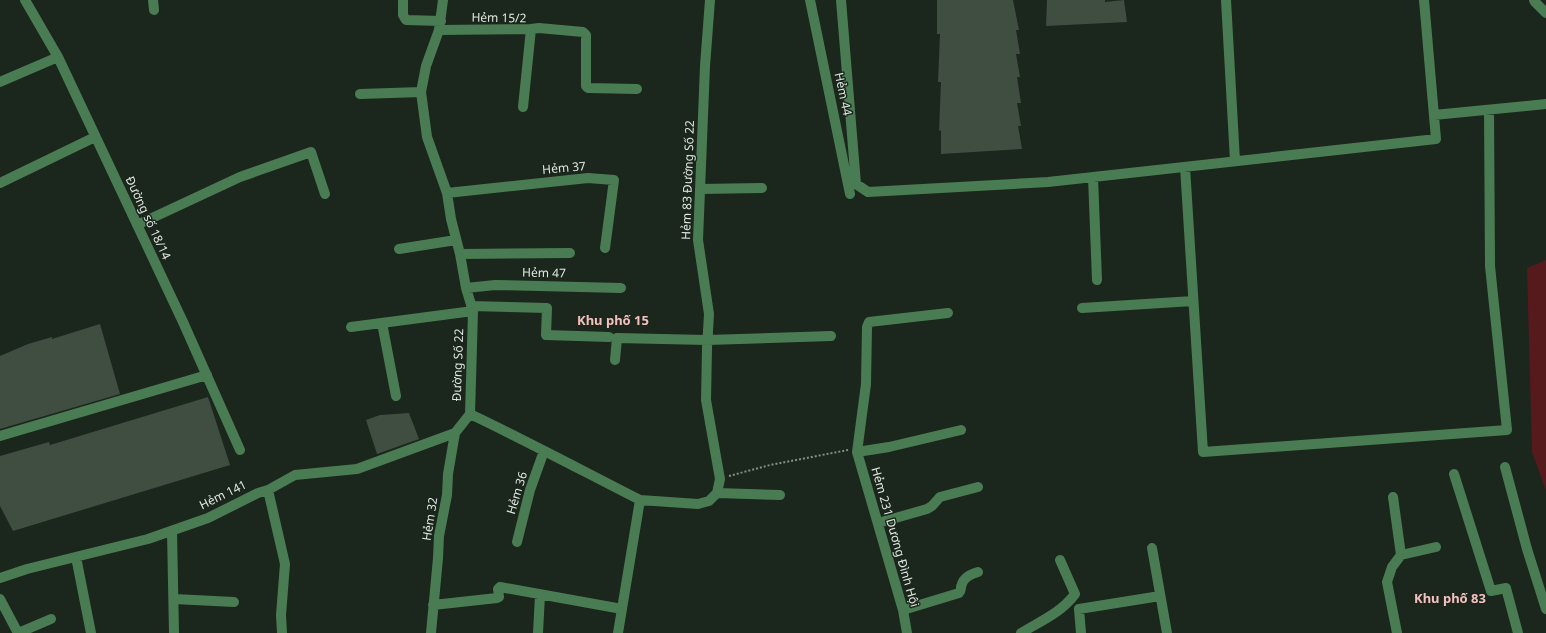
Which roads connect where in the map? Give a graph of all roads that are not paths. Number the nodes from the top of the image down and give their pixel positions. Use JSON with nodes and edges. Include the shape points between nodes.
{"nodes":[{"id":1,"x":25,"y":0,"type":"edge"},
{"id":2,"x":403,"y":0,"type":"edge"},
{"id":3,"x":443,"y":0,"type":"edge"},
{"id":4,"x":710,"y":0,"type":"edge"},
{"id":5,"x":810,"y":0,"type":"edge"},
{"id":6,"x":841,"y":0,"type":"edge"},
{"id":7,"x":1226,"y":0,"type":"edge"},
{"id":8,"x":1424,"y":0,"type":"edge"},
{"id":9,"x":1534,"y":0,"type":"edge"},
{"id":10,"x":1546,"y":13,"type":"edge"},
{"id":11,"x":440,"y":26,"type":"junction"},
{"id":12,"x":531,"y":29,"type":"junction"},
{"id":13,"x":58,"y":57,"type":"junction"},
{"id":14,"x":0,"y":82,"type":"edge"},
{"id":15,"x":637,"y":89,"type":"dead end"},
{"id":16,"x":421,"y":92,"type":"junction"},
{"id":17,"x":360,"y":94,"type":"dead end"},
{"id":18,"x":1546,"y":104,"type":"edge"},
{"id":19,"x":523,"y":107,"type":"dead end"},
{"id":20,"x":1489,"y":110,"type":"junction"},
{"id":21,"x":1434,"y":115,"type":"junction"},
{"id":22,"x":95,"y":137,"type":"junction"},
{"id":23,"x":1235,"y":161,"type":"junction"},
{"id":24,"x":1185,"y":167,"type":"junction"},
{"id":25,"x":1093,"y":177,"type":"junction"},
{"id":26,"x":0,"y":184,"type":"edge"},
{"id":27,"x":762,"y":188,"type":"dead end"},
{"id":28,"x":700,"y":189,"type":"junction"},
{"id":29,"x":447,"y":193,"type":"junction"},
{"id":30,"x":325,"y":194,"type":"dead end"},
{"id":31,"x":850,"y":194,"type":"dead end"},
{"id":32,"x":137,"y":225,"type":"junction"},
{"id":33,"x":456,"y":240,"type":"junction"},
{"id":34,"x":605,"y":248,"type":"dead end"},
{"id":35,"x":400,"y":249,"type":"dead end"},
{"id":36,"x":570,"y":253,"type":"dead end"},
{"id":37,"x":460,"y":254,"type":"junction"},
{"id":38,"x":1097,"y":280,"type":"dead end"},
{"id":39,"x":466,"y":288,"type":"junction"},
{"id":40,"x":621,"y":288,"type":"dead end"},
{"id":41,"x":1194,"y":301,"type":"junction"},
{"id":42,"x":472,"y":308,"type":"junction"},
{"id":43,"x":1082,"y":308,"type":"dead end"},
{"id":44,"x":948,"y":313,"type":"dead end"},
{"id":45,"x":382,"y":323,"type":"junction"},
{"id":46,"x":351,"y":327,"type":"dead end"},
{"id":47,"x":830,"y":336,"type":"dead end"},
{"id":48,"x":609,"y":337,"type":"dead end"},
{"id":49,"x":707,"y":340,"type":"junction"},
{"id":50,"x":615,"y":360,"type":"dead end"},
{"id":51,"x":207,"y":375,"type":"junction"},
{"id":52,"x":396,"y":396,"type":"dead end"},
{"id":53,"x":470,"y":414,"type":"junction"},
{"id":54,"x":961,"y":430,"type":"dead end"},
{"id":55,"x":455,"y":433,"type":"junction"},
{"id":56,"x":0,"y":436,"type":"edge"},
{"id":57,"x":240,"y":450,"type":"dead end"},
{"id":58,"x":857,"y":450,"type":"junction"},
{"id":59,"x":544,"y":451,"type":"junction"},
{"id":60,"x":1505,"y":467,"type":"dead end"},
{"id":61,"x":1454,"y":474,"type":"dead end"},
{"id":62,"x":978,"y":487,"type":"dead end"},
{"id":63,"x":268,"y":490,"type":"junction"},
{"id":64,"x":717,"y":493,"type":"junction"},
{"id":65,"x":780,"y":495,"type":"dead end"},
{"id":66,"x":1393,"y":497,"type":"dead end"},
{"id":67,"x":640,"y":500,"type":"junction"},
{"id":68,"x":878,"y":523,"type":"junction"},
{"id":69,"x":172,"y":531,"type":"junction"},
{"id":70,"x":517,"y":542,"type":"dead end"},
{"id":71,"x":1152,"y":548,"type":"dead end"},
{"id":72,"x":1436,"y":548,"type":"dead end"},
{"id":73,"x":1401,"y":555,"type":"junction"},
{"id":74,"x":76,"y":556,"type":"junction"},
{"id":75,"x":1060,"y":560,"type":"dead end"},
{"id":76,"x":978,"y":572,"type":"dead end"},
{"id":77,"x":0,"y":578,"type":"edge"},
{"id":78,"x":540,"y":595,"type":"junction"},
{"id":79,"x":1160,"y":596,"type":"junction"},
{"id":80,"x":0,"y":599,"type":"edge"},
{"id":81,"x":174,"y":599,"type":"junction"},
{"id":82,"x":234,"y":602,"type":"dead end"},
{"id":83,"x":433,"y":605,"type":"junction"},
{"id":84,"x":622,"y":609,"type":"junction"},
{"id":85,"x":1546,"y":609,"type":"edge"},
{"id":86,"x":903,"y":610,"type":"junction"},
{"id":87,"x":51,"y":619,"type":"dead end"},
{"id":88,"x":18,"y":633,"type":"edge"},
{"id":89,"x":91,"y":633,"type":"edge"},
{"id":90,"x":174,"y":633,"type":"edge"},
{"id":91,"x":282,"y":633,"type":"edge"},
{"id":92,"x":431,"y":633,"type":"edge"},
{"id":93,"x":538,"y":633,"type":"edge"},
{"id":94,"x":618,"y":633,"type":"edge"},
{"id":95,"x":907,"y":633,"type":"edge"},
{"id":96,"x":1021,"y":633,"type":"edge"},
{"id":97,"x":1081,"y":633,"type":"edge"},
{"id":98,"x":1166,"y":633,"type":"edge"},
{"id":99,"x":1397,"y":633,"type":"edge"},
{"id":100,"x":1518,"y":633,"type":"edge"}],
"edges":[{"from":1,"to":13,"type":"street","name":"Đường số 18/14"},
{"from":2,"to":11,"type":"street","name":"Hẻm 15/2","via":[[403,15],[406,20]]},
{"from":3,"to":11,"type":"street","name":"Đường Số 22"},
{"from":4,"to":28,"type":"street","name":"Hẻm 83 Đường Số 22"},
{"from":5,"to":31,"type":"street","name":"Hẻm 44"},
{"from":6,"to":25,"type":"street","via":[[856,184],[868,192]]},
{"from":7,"to":23,"type":"street"},
{"from":8,"to":21,"type":"street"},
{"from":9,"to":10,"type":"street"},
{"from":11,"to":12,"type":"street","name":"Hẻm 15/2"},
{"from":11,"to":16,"type":"street","name":"Đường Số 22","via":[[426,66]]},
{"from":12,"to":15,"type":"street","via":[[584,32],[587,56],[586,86]]},
{"from":12,"to":19,"type":"street","name":"Hẻm 15/2"},
{"from":13,"to":14,"type":"street"},
{"from":13,"to":22,"type":"street","name":"Đường số 18/14"},
{"from":16,"to":17,"type":"street"},
{"from":16,"to":29,"type":"street","name":"Đường Số 22","via":[[427,137]]},
{"from":18,"to":20,"type":"street"},
{"from":20,"to":21,"type":"street"},
{"from":20,"to":41,"type":"street","via":[[1490,266],[1507,430],[1203,452]]},
{"from":21,"to":23,"type":"street","via":[[1436,139]]},
{"from":22,"to":26,"type":"street"},
{"from":22,"to":32,"type":"street","name":"Đường số 18/14"},
{"from":23,"to":24,"type":"street"},
{"from":24,"to":25,"type":"street"},
{"from":24,"to":41,"type":"street"},
{"from":25,"to":38,"type":"street"},
{"from":27,"to":28,"type":"street"},
{"from":28,"to":49,"type":"street","name":"Hẻm 83 Đường Số 22","via":[[698,240],[709,314]]},
{"from":29,"to":33,"type":"street","name":"Đường Số 22"},
{"from":29,"to":34,"type":"street","name":"Hẻm 37","via":[[588,178],[614,180]]},
{"from":30,"to":32,"type":"street","via":[[311,152],[240,177]]},
{"from":32,"to":51,"type":"street","name":"Đường số 18/14"},
{"from":33,"to":35,"type":"street"},
{"from":33,"to":37,"type":"street","name":"Đường Số 22"},
{"from":36,"to":37,"type":"street"},
{"from":37,"to":39,"type":"street","name":"Đường Số 22"},
{"from":39,"to":40,"type":"street","name":"Hẻm 47","via":[[495,285]]},
{"from":39,"to":42,"type":"street","name":"Đường Số 22"},
{"from":41,"to":43,"type":"street"},
{"from":42,"to":45,"type":"street"},
{"from":42,"to":48,"type":"street","via":[[547,308],[546,335]]},
{"from":42,"to":53,"type":"street","name":"Đường Số 22"},
{"from":44,"to":58,"type":"street","via":[[869,322],[866,384]]},
{"from":45,"to":46,"type":"street"},
{"from":45,"to":52,"type":"street"},
{"from":47,"to":49,"type":"street"},
{"from":49,"to":50,"type":"street","via":[[617,338]]},
{"from":49,"to":64,"type":"street","name":"Hẻm 83 Đường Số 22","via":[[706,400],[720,479]]},
{"from":51,"to":56,"type":"street"},
{"from":51,"to":57,"type":"street","name":"Đường số 18/14"},
{"from":53,"to":55,"type":"street","name":"Hẻm 32"},
{"from":53,"to":59,"type":"street","name":"Đường Số 22"},
{"from":54,"to":58,"type":"street","via":[[889,447]]},
{"from":55,"to":63,"type":"street","name":"Hẻm 141","via":[[357,469],[295,475]]},
{"from":55,"to":83,"type":"street","name":"Hẻm 32","via":[[439,536]]},
{"from":58,"to":68,"type":"street","name":"Hẻm 231 Dương Đình Hội"},
{"from":59,"to":67,"type":"street","name":"Đường Số 22"},
{"from":59,"to":70,"type":"street","name":"Hẻm 36","via":[[530,490]]},
{"from":60,"to":85,"type":"street"},
{"from":61,"to":100,"type":"street","via":[[1490,591],[1506,588]]},
{"from":62,"to":68,"type":"street","via":[[940,497],[927,509]]},
{"from":63,"to":69,"type":"street","name":"Hẻm 141","via":[[208,518]]},
{"from":63,"to":91,"type":"street","via":[[284,564]]},
{"from":64,"to":65,"type":"street"},
{"from":64,"to":67,"type":"street","via":[[709,501],[698,504]]},
{"from":66,"to":73,"type":"street"},
{"from":67,"to":84,"type":"street"},
{"from":68,"to":86,"type":"street","name":"Hẻm 231 Dương Đình Hội"},
{"from":69,"to":74,"type":"street","name":"Hẻm 141"},
{"from":69,"to":81,"type":"street"},
{"from":71,"to":79,"type":"street"},
{"from":72,"to":73,"type":"street"},
{"from":73,"to":99,"type":"street","via":[[1392,567],[1387,582]]},
{"from":74,"to":77,"type":"street","name":"Hẻm 141"},
{"from":74,"to":89,"type":"street"},
{"from":75,"to":96,"type":"street","via":[[1075,594],[1059,611]]},
{"from":76,"to":86,"type":"street","via":[[962,582],[959,594]]},
{"from":78,"to":83,"type":"street","via":[[500,587],[497,598]]},
{"from":78,"to":84,"type":"street"},
{"from":78,"to":93,"type":"street"},
{"from":79,"to":97,"type":"street","via":[[1079,609]]},
{"from":79,"to":98,"type":"street"},
{"from":80,"to":88,"type":"street"},
{"from":81,"to":82,"type":"street"},
{"from":81,"to":90,"type":"street"},
{"from":83,"to":92,"type":"street","name":"Hẻm 32"},
{"from":84,"to":94,"type":"street"},
{"from":86,"to":95,"type":"street","name":"Hẻm 231 Dương Đình Hội"},
{"from":87,"to":88,"type":"street"}]}
